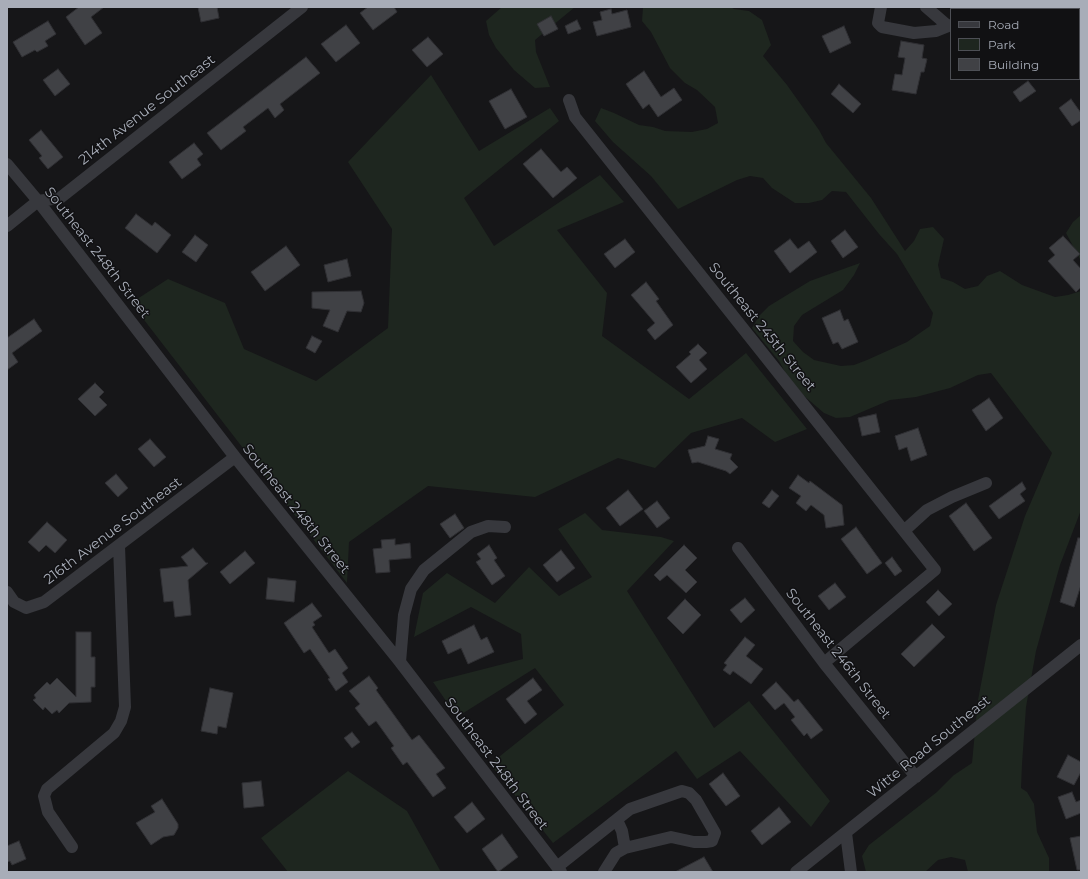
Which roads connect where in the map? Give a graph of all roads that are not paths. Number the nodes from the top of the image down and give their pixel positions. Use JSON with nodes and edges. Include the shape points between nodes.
{"nodes":[{"id":1,"x":302,"y":7,"type":"edge"},
{"id":2,"x":881,"y":7,"type":"edge"},
{"id":3,"x":926,"y":7,"type":"edge"},
{"id":4,"x":950,"y":26,"type":"edge"},
{"id":5,"x":569,"y":100,"type":"dead end"},
{"id":6,"x":7,"y":164,"type":"edge"},
{"id":7,"x":38,"y":202,"type":"junction"},
{"id":8,"x":7,"y":226,"type":"edge"},
{"id":9,"x":235,"y":457,"type":"junction"},
{"id":10,"x":986,"y":483,"type":"dead end"},
{"id":11,"x":505,"y":527,"type":"dead end"},
{"id":12,"x":905,"y":530,"type":"junction"},
{"id":13,"x":119,"y":546,"type":"junction"},
{"id":14,"x":738,"y":548,"type":"dead end"},
{"id":15,"x":7,"y":592,"type":"edge"},
{"id":16,"x":1081,"y":645,"type":"edge"},
{"id":17,"x":400,"y":662,"type":"junction"},
{"id":18,"x":824,"y":663,"type":"junction"},
{"id":19,"x":916,"y":777,"type":"junction"},
{"id":20,"x":617,"y":820,"type":"junction"},
{"id":21,"x":846,"y":832,"type":"junction"},
{"id":22,"x":72,"y":846,"type":"dead end"},
{"id":23,"x":625,"y":848,"type":"junction"},
{"id":24,"x":559,"y":870,"type":"edge"},
{"id":25,"x":604,"y":872,"type":"edge"},
{"id":26,"x":796,"y":872,"type":"edge"},
{"id":27,"x":851,"y":872,"type":"edge"}],
"edges":[{"from":1,"to":7,"type":"street","name":"214th Avenue Southeast","via":[[60,198]]},
{"from":2,"to":4,"type":"street","via":[[878,23],[882,27],[914,33],[936,31]]},
{"from":3,"to":4,"type":"street"},
{"from":5,"to":12,"type":"street","name":"Southeast 245th Street","via":[[575,117]]},
{"from":6,"to":7,"type":"street","name":"Southeast 248th Street"},
{"from":7,"to":8,"type":"street","name":"214th Avenue Southeast"},
{"from":7,"to":9,"type":"street","name":"Southeast 248th Street"},
{"from":9,"to":13,"type":"street","name":"216th Avenue Southeast"},
{"from":9,"to":17,"type":"street","name":"Southeast 248th Street"},
{"from":10,"to":12,"type":"street","via":[[927,510]]},
{"from":11,"to":17,"type":"street","via":[[488,526],[472,532],[424,570],[412,589],[404,615]]},
{"from":12,"to":18,"type":"street","name":"Southeast 245th Street","via":[[935,570]]},
{"from":13,"to":15,"type":"street","name":"216th Avenue Southeast","via":[[44,602],[26,608],[14,602]]},
{"from":13,"to":22,"type":"street","via":[[125,707],[121,721],[114,733],[47,788],[44,796],[48,812]]},
{"from":14,"to":18,"type":"street","name":"Southeast 246th Street"},
{"from":16,"to":19,"type":"street","name":"Witte Road Southeast"},
{"from":17,"to":24,"type":"street","name":"Southeast 248th Street"},
{"from":18,"to":19,"type":"street","name":"Southeast 246th Street"},
{"from":19,"to":21,"type":"street","name":"Witte Road Southeast"},
{"from":20,"to":23,"type":"street"},
{"from":20,"to":23,"type":"street","via":[[630,809],[682,791],[689,793],[696,800],[715,833],[712,841],[706,842],[671,837]]},
{"from":20,"to":24,"type":"street"},
{"from":21,"to":26,"type":"street","name":"Witte Road Southeast"},
{"from":21,"to":27,"type":"street"},
{"from":23,"to":25,"type":"street","via":[[616,853]]}]}
